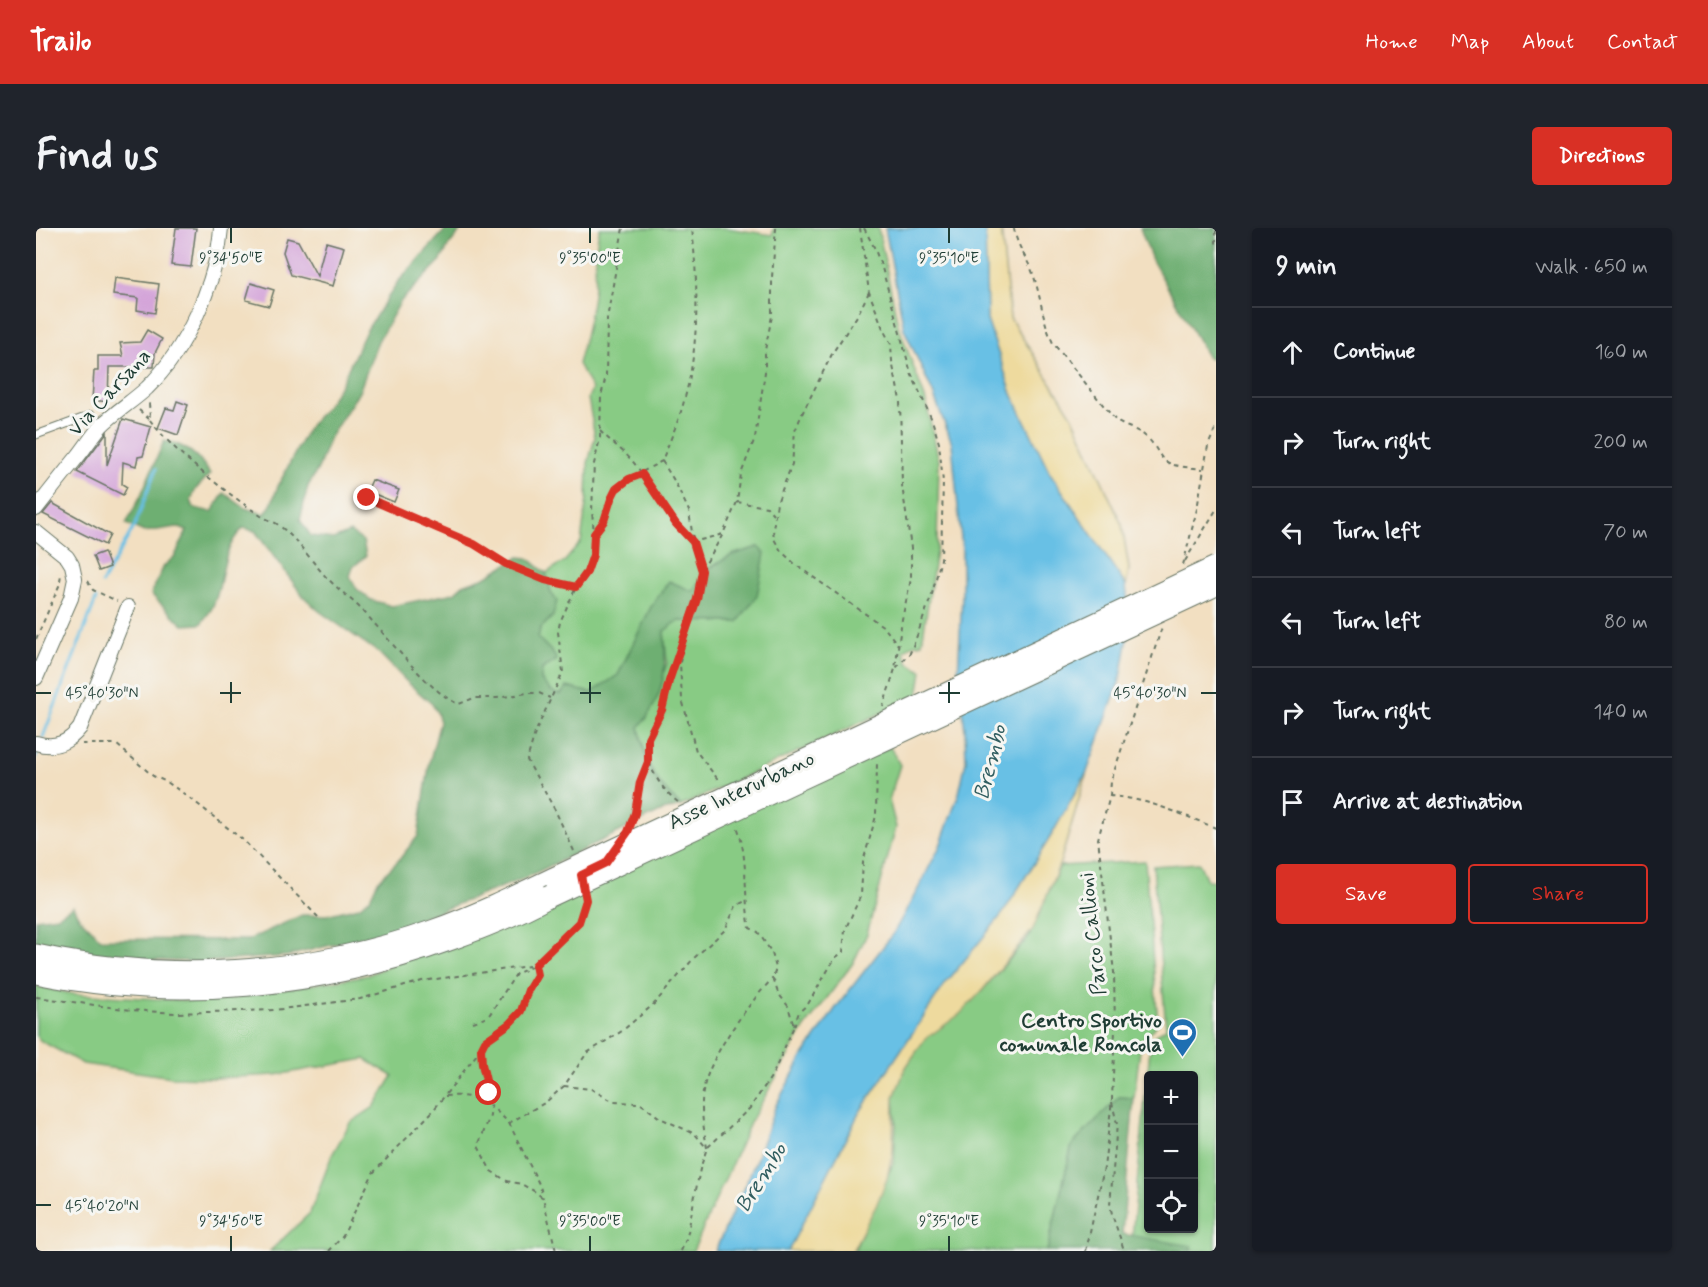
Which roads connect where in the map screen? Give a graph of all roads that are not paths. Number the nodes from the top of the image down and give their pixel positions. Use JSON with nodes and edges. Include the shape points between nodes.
{"nodes":[{"id":1,"x":221,"y":228,"type":"edge"},
{"id":2,"x":102,"y":426,"type":"junction"},
{"id":3,"x":36,"y":435,"type":"edge"},
{"id":4,"x":36,"y":509,"type":"edge"},
{"id":5,"x":36,"y":532,"type":"edge"},
{"id":6,"x":1216,"y":567,"type":"edge"},
{"id":7,"x":1216,"y":585,"type":"edge"},
{"id":8,"x":128,"y":607,"type":"dead end"},
{"id":9,"x":36,"y":678,"type":"edge"},
{"id":10,"x":36,"y":743,"type":"edge"},
{"id":11,"x":551,"y":887,"type":"junction"},
{"id":12,"x":36,"y":955,"type":"edge"},
{"id":13,"x":36,"y":973,"type":"edge"}],
"edges":[{"from":1,"to":2,"type":"street","name":"Via Carsana","via":[[211,281],[191,327],[154,380]]},
{"from":2,"to":3,"type":"lane","via":[[91,415]]},
{"from":2,"to":4,"type":"street","name":"Via Carsana"},
{"from":5,"to":9,"type":"street","via":[[67,557],[75,579],[71,598]]},
{"from":6,"to":11,"type":"highway","name":"Asse Interurbano","bridge":true},
{"from":7,"to":11,"type":"highway","name":"Asse Interurbano","bridge":true},
{"from":8,"to":10,"type":"street","via":[[84,722],[61,744]]},
{"from":11,"to":12,"type":"highway","name":"Asse Interurbano","via":[[420,935],[344,956],[292,965],[160,971],[95,966]]},
{"from":11,"to":13,"type":"highway","name":"Asse Interurbano","via":[[483,928],[391,960],[324,976],[215,988],[77,981]]}]}
